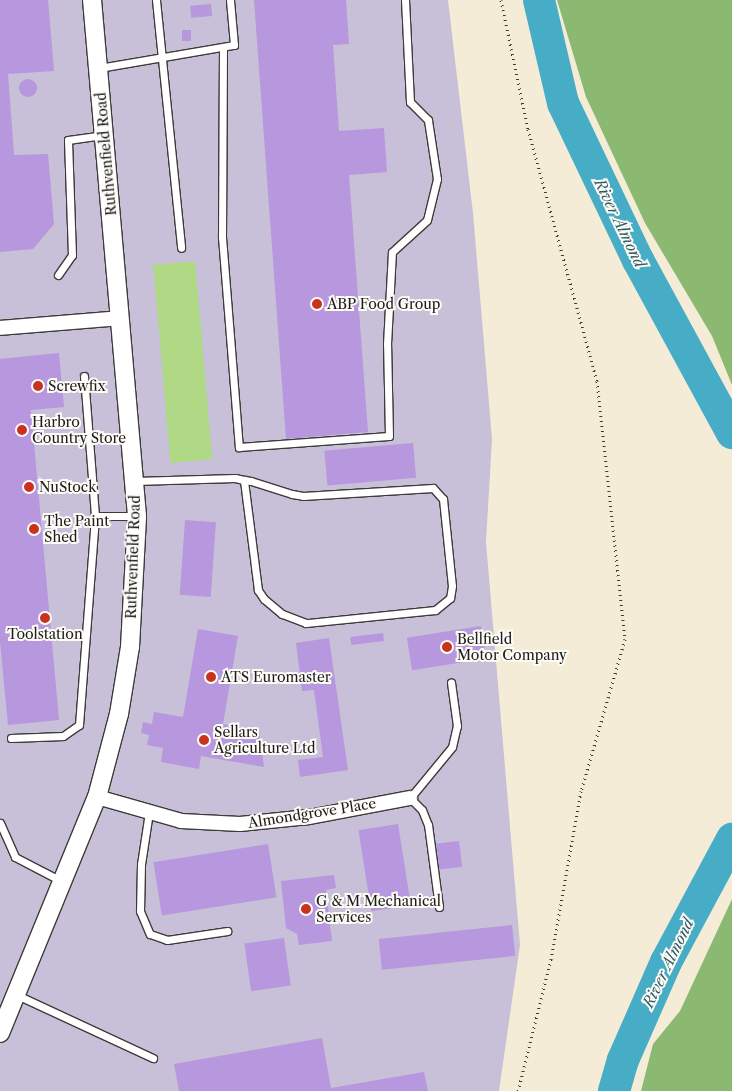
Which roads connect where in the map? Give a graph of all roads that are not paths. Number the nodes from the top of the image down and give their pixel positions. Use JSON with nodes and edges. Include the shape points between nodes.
{"nodes":[{"id":1,"x":92,"y":0,"type":"edge"},
{"id":2,"x":156,"y":0,"type":"edge"},
{"id":3,"x":230,"y":0,"type":"edge"},
{"id":4,"x":405,"y":0,"type":"edge"},
{"id":5,"x":223,"y":48,"type":"junction"},
{"id":6,"x":162,"y":59,"type":"junction"},
{"id":7,"x":99,"y":68,"type":"junction"},
{"id":8,"x":103,"y":135,"type":"junction"},
{"id":9,"x":181,"y":248,"type":"dead end"},
{"id":10,"x":58,"y":275,"type":"dead end"},
{"id":11,"x":121,"y":318,"type":"junction"},
{"id":12,"x":0,"y":328,"type":"edge"},
{"id":13,"x":84,"y":376,"type":"dead end"},
{"id":14,"x":244,"y":480,"type":"junction"},
{"id":15,"x":135,"y":481,"type":"junction"},
{"id":16,"x":95,"y":516,"type":"junction"},
{"id":17,"x":137,"y":516,"type":"junction"},
{"id":18,"x":451,"y":682,"type":"dead end"},
{"id":19,"x":11,"y":738,"type":"dead end"},
{"id":20,"x":97,"y":797,"type":"junction"},
{"id":21,"x":410,"y":798,"type":"junction"},
{"id":22,"x":149,"y":812,"type":"junction"},
{"id":23,"x":0,"y":823,"type":"edge"},
{"id":24,"x":63,"y":882,"type":"junction"},
{"id":25,"x":438,"y":907,"type":"dead end"},
{"id":26,"x":227,"y":932,"type":"dead end"},
{"id":27,"x":17,"y":994,"type":"junction"},
{"id":28,"x":0,"y":1033,"type":"edge"},
{"id":29,"x":153,"y":1058,"type":"dead end"}],
"edges":[{"from":1,"to":7,"type":"street","name":"Ruthvenfield Road"},
{"from":2,"to":6,"type":"lane"},
{"from":3,"to":5,"type":"lane","via":[[234,45]]},
{"from":4,"to":5,"type":"lane","via":[[410,102],[428,120],[437,179],[427,220],[392,252],[387,344],[389,436],[239,447],[222,237]]},
{"from":5,"to":6,"type":"lane"},
{"from":6,"to":7,"type":"lane"},
{"from":6,"to":9,"type":"lane"},
{"from":7,"to":8,"type":"street","name":"Ruthvenfield Road"},
{"from":8,"to":10,"type":"lane","via":[[68,140],[72,255]]},
{"from":8,"to":11,"type":"street","name":"Ruthvenfield Road"},
{"from":11,"to":12,"type":"street"},
{"from":11,"to":15,"type":"street","name":"Ruthvenfield Road"},
{"from":13,"to":16,"type":"lane"},
{"from":14,"to":14,"type":"lane","via":[[303,496],[426,487],[438,491],[443,499],[452,586],[450,598],[435,610],[306,623],[282,614],[258,590]]},
{"from":14,"to":15,"type":"lane"},
{"from":15,"to":17,"type":"street","name":"Ruthvenfield Road"},
{"from":16,"to":17,"type":"lane"},
{"from":16,"to":19,"type":"lane","via":[[80,725],[63,736]]},
{"from":17,"to":20,"type":"street","name":"Ruthvenfield Road","via":[[130,647],[119,714]]},
{"from":18,"to":21,"type":"lane","via":[[457,726],[452,747]]},
{"from":20,"to":22,"type":"street","name":"Almondgrove Place"},
{"from":20,"to":24,"type":"street","name":"Ruthvenfield Road"},
{"from":21,"to":22,"type":"street","name":"Almondgrove Place","via":[[309,817],[240,824],[181,821]]},
{"from":21,"to":25,"type":"lane","via":[[422,810],[428,825]]},
{"from":22,"to":26,"type":"lane","via":[[141,864],[140,911],[150,934],[167,940]]},
{"from":23,"to":24,"type":"lane","via":[[15,856]]},
{"from":24,"to":27,"type":"street","name":"Ruthvenfield Road"},
{"from":27,"to":28,"type":"street","name":"Ruthvenfield Road"},
{"from":27,"to":29,"type":"lane"}]}
